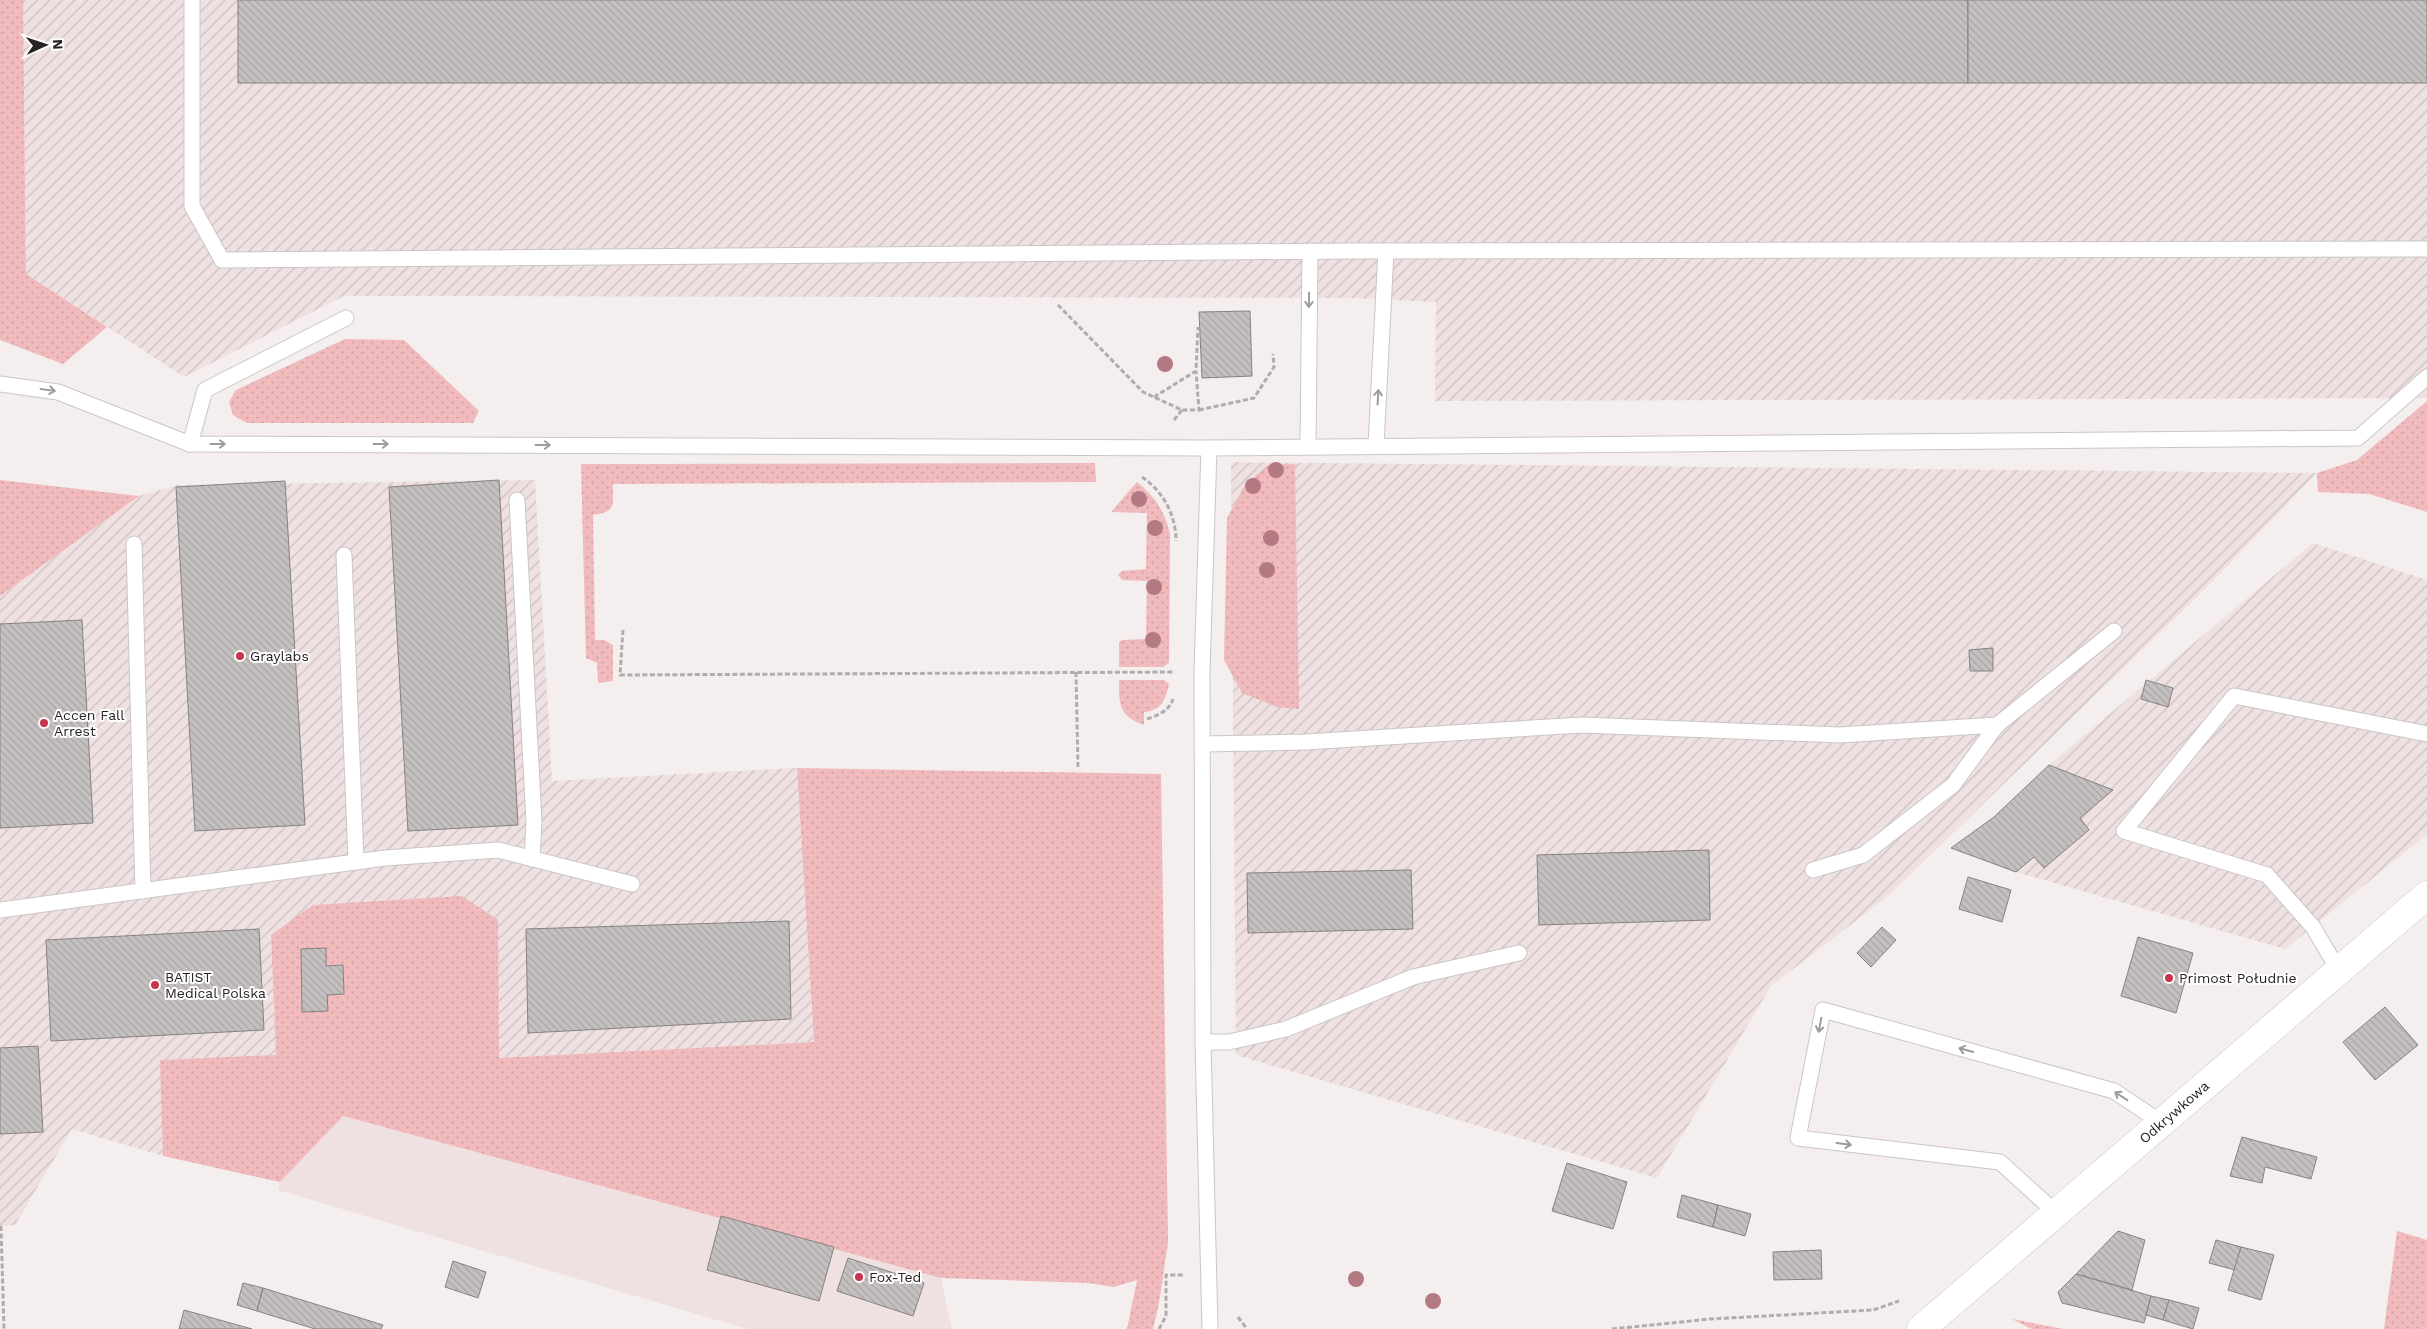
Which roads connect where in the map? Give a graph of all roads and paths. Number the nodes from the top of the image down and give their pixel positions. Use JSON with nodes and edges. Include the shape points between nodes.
{"nodes":[{"id":1,"x":192,"y":0,"type":"edge"},
{"id":2,"x":2427,"y":249,"type":"edge"},
{"id":3,"x":1310,"y":251,"type":"junction"},
{"id":4,"x":1386,"y":251,"type":"junction"},
{"id":5,"x":1058,"y":305,"type":"dead end"},
{"id":6,"x":346,"y":318,"type":"dead end"},
{"id":7,"x":1198,"y":327,"type":"dead end"},
{"id":8,"x":1273,"y":354,"type":"dead end"},
{"id":9,"x":1196,"y":371,"type":"junction"},
{"id":10,"x":2427,"y":377,"type":"edge"},
{"id":11,"x":0,"y":384,"type":"edge"},
{"id":12,"x":1154,"y":397,"type":"junction"},
{"id":13,"x":1182,"y":410,"type":"junction"},
{"id":14,"x":1199,"y":410,"type":"junction"},
{"id":15,"x":190,"y":444,"type":"junction"},
{"id":16,"x":1376,"y":445,"type":"junction"},
{"id":17,"x":1154,"y":446,"type":"junction"},
{"id":18,"x":1308,"y":446,"type":"junction"},
{"id":19,"x":1209,"y":448,"type":"junction"},
{"id":20,"x":517,"y":500,"type":"dead end"},
{"id":21,"x":134,"y":544,"type":"dead end"},
{"id":22,"x":1176,"y":549,"type":"dead end"},
{"id":23,"x":344,"y":555,"type":"dead end"},
{"id":24,"x":624,"y":630,"type":"dead end"},
{"id":25,"x":2114,"y":631,"type":"dead end"},
{"id":26,"x":1176,"y":662,"type":"dead end"},
{"id":27,"x":1076,"y":672,"type":"junction"},
{"id":28,"x":1176,"y":672,"type":"junction"},
{"id":29,"x":1176,"y":680,"type":"dead end"},
{"id":30,"x":1174,"y":696,"type":"dead end"},
{"id":31,"x":1147,"y":719,"type":"dead end"},
{"id":32,"x":1997,"y":725,"type":"junction"},
{"id":33,"x":2427,"y":734,"type":"edge"},
{"id":34,"x":1203,"y":744,"type":"junction"},
{"id":35,"x":1078,"y":768,"type":"dead end"},
{"id":36,"x":532,"y":859,"type":"junction"},
{"id":37,"x":356,"y":862,"type":"junction"},
{"id":38,"x":1813,"y":870,"type":"dead end"},
{"id":39,"x":632,"y":884,"type":"dead end"},
{"id":40,"x":143,"y":891,"type":"junction"},
{"id":41,"x":2427,"y":895,"type":"edge"},
{"id":42,"x":0,"y":910,"type":"edge"},
{"id":43,"x":1519,"y":953,"type":"dead end"},
{"id":44,"x":2339,"y":970,"type":"junction"},
{"id":45,"x":1203,"y":1042,"type":"junction"},
{"id":46,"x":2162,"y":1123,"type":"junction"},
{"id":47,"x":2056,"y":1213,"type":"junction"},
{"id":48,"x":1,"y":1226,"type":"edge"},
{"id":49,"x":1166,"y":1276,"type":"dead end"},
{"id":50,"x":1905,"y":1299,"type":"dead end"},
{"id":51,"x":4,"y":1329,"type":"edge"},
{"id":52,"x":1159,"y":1329,"type":"edge"},
{"id":53,"x":1210,"y":1329,"type":"edge"},
{"id":54,"x":1612,"y":1329,"type":"edge"},
{"id":55,"x":1921,"y":1329,"type":"edge"}],
"edges":[{"from":1,"to":3,"type":"lane","via":[[192,206],[222,260]]},
{"from":2,"to":4,"type":"lane"},
{"from":3,"to":4,"type":"lane"},
{"from":3,"to":18,"type":"lane","one_way":true},
{"from":16,"to":4,"type":"lane","one_way":true},
{"from":5,"to":12,"type":"path","via":[[1143,392]]},
{"from":6,"to":15,"type":"lane","via":[[205,390]]},
{"from":7,"to":9,"type":"path"},
{"from":8,"to":14,"type":"path","via":[[1274,367],[1254,398]]},
{"from":9,"to":12,"type":"path"},
{"from":9,"to":14,"type":"path"},
{"from":10,"to":16,"type":"lane","via":[[2358,438]]},
{"from":11,"to":15,"type":"lane","one_way":true,"via":[[58,392]]},
{"from":12,"to":13,"type":"path"},
{"from":13,"to":14,"type":"path"},
{"from":13,"to":17,"type":"path"},
{"from":15,"to":17,"type":"lane","one_way":true},
{"from":16,"to":18,"type":"lane"},
{"from":17,"to":19,"type":"lane"},
{"from":17,"to":22,"type":"path","via":[[1134,472],[1153,484],[1168,505],[1176,530]]},
{"from":18,"to":19,"type":"lane"},
{"from":19,"to":34,"type":"lane"},
{"from":20,"to":36,"type":"lane","via":[[534,822]]},
{"from":21,"to":40,"type":"lane"},
{"from":23,"to":37,"type":"lane"},
{"from":24,"to":27,"type":"path","via":[[620,675]]},
{"from":25,"to":32,"type":"lane"},
{"from":26,"to":28,"type":"path"},
{"from":27,"to":28,"type":"path"},
{"from":27,"to":35,"type":"path"},
{"from":28,"to":29,"type":"path"},
{"from":30,"to":31,"type":"path","via":[[1162,714]]},
{"from":32,"to":34,"type":"lane","via":[[1840,735],[1582,725],[1305,742]]},
{"from":32,"to":38,"type":"lane","via":[[1953,785],[1863,855]]},
{"from":33,"to":44,"type":"lane","via":[[2234,696],[2124,832],[2267,875],[2313,927]]},
{"from":34,"to":45,"type":"lane"},
{"from":36,"to":37,"type":"lane","via":[[498,850]]},
{"from":36,"to":39,"type":"lane"},
{"from":37,"to":40,"type":"lane"},
{"from":40,"to":42,"type":"lane"},
{"from":41,"to":44,"type":"street","name":"Odkrywkowa"},
{"from":43,"to":45,"type":"lane","via":[[1413,977],[1286,1029],[1229,1042]]},
{"from":44,"to":46,"type":"street","name":"Odkrywkowa"},
{"from":45,"to":53,"type":"lane"},
{"from":46,"to":47,"type":"street","name":"Odkrywkowa"},
{"from":46,"to":47,"type":"lane","one_way":true,"via":[[2114,1091],[1823,1010],[1798,1138],[2000,1162]]},
{"from":47,"to":55,"type":"street","name":"Odkrywkowa"},
{"from":48,"to":51,"type":"path"},
{"from":49,"to":52,"type":"path","via":[[1166,1316]]},
{"from":50,"to":54,"type":"path","via":[[1873,1310],[1710,1319]]}]}
